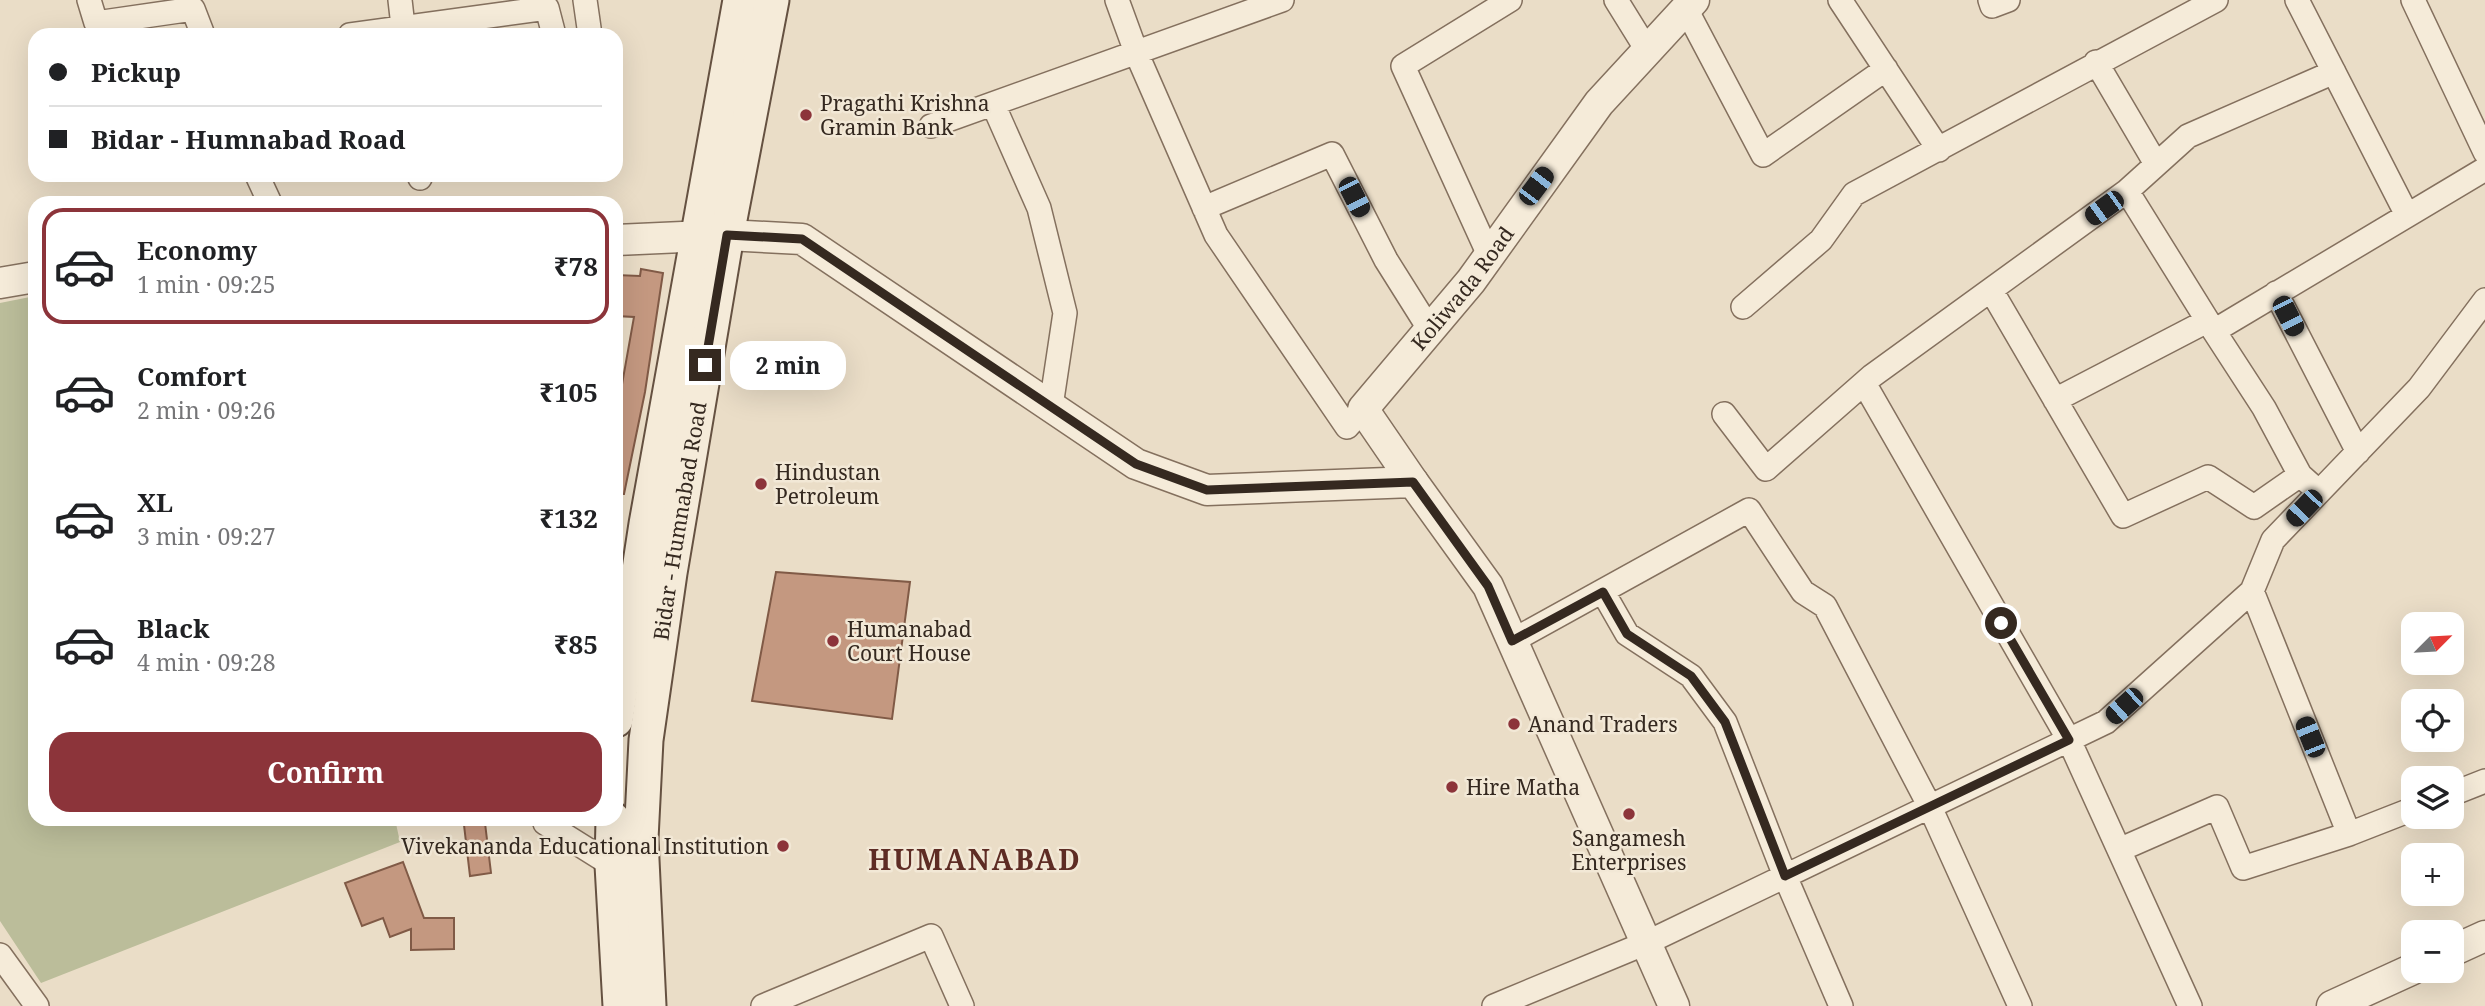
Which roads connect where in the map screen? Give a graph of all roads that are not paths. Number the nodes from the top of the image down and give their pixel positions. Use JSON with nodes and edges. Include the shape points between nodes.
{"nodes":[{"id":1,"x":89,"y":0,"type":"edge"},
{"id":2,"x":400,"y":0,"type":"edge"},
{"id":3,"x":585,"y":0,"type":"edge"},
{"id":4,"x":740,"y":0,"type":"edge"},
{"id":5,"x":772,"y":0,"type":"edge"},
{"id":6,"x":1117,"y":0,"type":"edge"},
{"id":7,"x":1282,"y":0,"type":"edge"},
{"id":8,"x":1510,"y":0,"type":"edge"},
{"id":9,"x":1616,"y":0,"type":"edge"},
{"id":10,"x":1840,"y":0,"type":"edge"},
{"id":11,"x":1990,"y":0,"type":"edge"},
{"id":12,"x":2008,"y":0,"type":"edge"},
{"id":13,"x":2216,"y":0,"type":"edge"},
{"id":14,"x":2297,"y":0,"type":"edge"},
{"id":15,"x":2413,"y":0,"type":"edge"},
{"id":16,"x":191,"y":5,"type":"edge"},
{"id":17,"x":1690,"y":5,"type":"edge"},
{"id":18,"x":200,"y":28,"type":"edge"},
{"id":19,"x":403,"y":28,"type":"edge"},
{"id":20,"x":427,"y":28,"type":"edge"},
{"id":21,"x":552,"y":28,"type":"edge"},
{"id":22,"x":589,"y":28,"type":"edge"},
{"id":23,"x":1647,"y":50,"type":"junction"},
{"id":24,"x":1136,"y":52,"type":"junction"},
{"id":25,"x":2096,"y":62,"type":"junction"},
{"id":26,"x":1886,"y":69,"type":"junction"},
{"id":27,"x":2334,"y":72,"type":"junction"},
{"id":28,"x":993,"y":104,"type":"junction"},
{"id":29,"x":931,"y":126,"type":"dead end"},
{"id":30,"x":1939,"y":149,"type":"junction"},
{"id":31,"x":2485,"y":152,"type":"edge"},
{"id":32,"x":2157,"y":164,"type":"junction"},
{"id":33,"x":2485,"y":169,"type":"edge"},
{"id":34,"x":2127,"y":191,"type":"junction"},
{"id":35,"x":1204,"y":208,"type":"junction"},
{"id":36,"x":2407,"y":215,"type":"junction"},
{"id":37,"x":711,"y":236,"type":"junction"},
{"id":38,"x":623,"y":240,"type":"edge"},
{"id":39,"x":1489,"y":255,"type":"junction"},
{"id":40,"x":28,"y":278,"type":"edge"},
{"id":41,"x":0,"y":283,"type":"edge"},
{"id":42,"x":1991,"y":290,"type":"junction"},
{"id":43,"x":2276,"y":293,"type":"junction"},
{"id":44,"x":2485,"y":300,"type":"edge"},
{"id":45,"x":1743,"y":307,"type":"dead end"},
{"id":46,"x":2210,"y":326,"type":"junction"},
{"id":47,"x":1430,"y":330,"type":"junction"},
{"id":48,"x":1864,"y":383,"type":"junction"},
{"id":49,"x":2055,"y":400,"type":"junction"},
{"id":50,"x":1051,"y":406,"type":"junction"},
{"id":51,"x":1363,"y":410,"type":"junction"},
{"id":52,"x":1724,"y":414,"type":"dead end"},
{"id":53,"x":2358,"y":452,"type":"junction"},
{"id":54,"x":2300,"y":475,"type":"junction"},
{"id":55,"x":1413,"y":482,"type":"junction"},
{"id":56,"x":2319,"y":492,"type":"junction"},
{"id":57,"x":2252,"y":591,"type":"junction"},
{"id":58,"x":1603,"y":592,"type":"junction"},
{"id":59,"x":1512,"y":641,"type":"junction"},
{"id":60,"x":623,"y":674,"type":"edge"},
{"id":61,"x":2069,"y":740,"type":"junction"},
{"id":62,"x":2485,"y":781,"type":"edge"},
{"id":63,"x":2464,"y":789,"type":"edge"},
{"id":64,"x":1930,"y":807,"type":"junction"},
{"id":65,"x":2401,"y":814,"type":"edge"},
{"id":66,"x":550,"y":826,"type":"edge"},
{"id":67,"x":613,"y":826,"type":"edge"},
{"id":68,"x":2349,"y":834,"type":"junction"},
{"id":69,"x":2119,"y":850,"type":"junction"},
{"id":70,"x":612,"y":864,"type":"junction"},
{"id":71,"x":1785,"y":876,"type":"junction"},
{"id":72,"x":2485,"y":936,"type":"edge"},
{"id":73,"x":1646,"y":943,"type":"junction"},
{"id":74,"x":2464,"y":946,"type":"edge"},
{"id":75,"x":0,"y":955,"type":"edge"},
{"id":76,"x":2401,"y":977,"type":"edge"},
{"id":77,"x":2367,"y":999,"type":"edge"},
{"id":78,"x":1505,"y":1004,"type":"edge"},
{"id":79,"x":37,"y":1006,"type":"edge"},
{"id":80,"x":620,"y":1006,"type":"edge"},
{"id":81,"x":649,"y":1006,"type":"edge"},
{"id":82,"x":763,"y":1006,"type":"edge"},
{"id":83,"x":962,"y":1006,"type":"edge"},
{"id":84,"x":1674,"y":1006,"type":"edge"},
{"id":85,"x":1841,"y":1006,"type":"edge"},
{"id":86,"x":2020,"y":1006,"type":"edge"},
{"id":87,"x":2190,"y":1006,"type":"edge"},
{"id":88,"x":2332,"y":1006,"type":"edge"}],
"edges":[{"from":1,"to":16,"type":"street","via":[[96,23]]},
{"from":2,"to":19,"type":"street"},
{"from":3,"to":22,"type":"street"},
{"from":4,"to":37,"type":"main road","name":"Bidar - Humnabad Road"},
{"from":5,"to":37,"type":"main road","name":"Bidar - Humnabad Road"},
{"from":6,"to":24,"type":"street"},
{"from":7,"to":24,"type":"street"},
{"from":8,"to":39,"type":"street","via":[[1403,66]]},
{"from":9,"to":23,"type":"street"},
{"from":10,"to":26,"type":"street"},
{"from":11,"to":12,"type":"street","via":[[1992,6]]},
{"from":13,"to":25,"type":"street"},
{"from":14,"to":27,"type":"street"},
{"from":15,"to":31,"type":"street"},
{"from":16,"to":18,"type":"street"},
{"from":17,"to":23,"type":"street","name":"Koliwada Road"},
{"from":17,"to":26,"type":"street","via":[[1763,155]]},
{"from":20,"to":21,"type":"street","via":[[547,8]]},
{"from":23,"to":39,"type":"street","name":"Koliwada Road","via":[[1599,103]]},
{"from":24,"to":28,"type":"street"},
{"from":24,"to":35,"type":"street"},
{"from":25,"to":30,"type":"street"},
{"from":25,"to":32,"type":"street"},
{"from":26,"to":30,"type":"street"},
{"from":27,"to":32,"type":"street","via":[[2188,136]]},
{"from":27,"to":36,"type":"street"},
{"from":28,"to":29,"type":"street"},
{"from":28,"to":50,"type":"street","via":[[1039,208],[1065,313]]},
{"from":30,"to":45,"type":"street","via":[[1854,194],[1821,240]]},
{"from":32,"to":34,"type":"street"},
{"from":33,"to":36,"type":"street"},
{"from":34,"to":42,"type":"street"},
{"from":34,"to":46,"type":"street"},
{"from":35,"to":47,"type":"street","via":[[1332,154],[1386,260]]},
{"from":35,"to":51,"type":"street","via":[[1216,235],[1347,427]]},
{"from":36,"to":43,"type":"street"},
{"from":37,"to":38,"type":"street"},
{"from":37,"to":50,"type":"street","via":[[802,239]]},
{"from":37,"to":60,"type":"main road","name":"Bidar - Humnabad Road","via":[[646,524]]},
{"from":37,"to":81,"type":"main road","name":"Bidar - Humnabad Road","via":[[646,740],[641,839]]},
{"from":39,"to":47,"type":"street","name":"Koliwada Road"},
{"from":40,"to":41,"type":"street"},
{"from":42,"to":48,"type":"street"},
{"from":42,"to":49,"type":"street"},
{"from":43,"to":46,"type":"street"},
{"from":43,"to":53,"type":"street"},
{"from":44,"to":53,"type":"street","via":[[2419,388]]},
{"from":46,"to":49,"type":"street"},
{"from":46,"to":54,"type":"street","via":[[2264,408]]},
{"from":47,"to":51,"type":"street","name":"Koliwada Road"},
{"from":48,"to":52,"type":"street","via":[[1766,469]]},
{"from":48,"to":61,"type":"street"},
{"from":49,"to":54,"type":"street","via":[[2123,516],[2208,477],[2254,506]]},
{"from":50,"to":55,"type":"street","via":[[1136,464],[1207,490]]},
{"from":51,"to":55,"type":"street"},
{"from":53,"to":56,"type":"street"},
{"from":54,"to":56,"type":"street"},
{"from":55,"to":59,"type":"street","via":[[1488,586]]},
{"from":56,"to":57,"type":"street","via":[[2273,540]]},
{"from":57,"to":61,"type":"street","via":[[2106,722]]},
{"from":57,"to":68,"type":"street"},
{"from":58,"to":59,"type":"street"},
{"from":58,"to":64,"type":"street","via":[[1749,510],[1803,592],[1825,606]]},
{"from":58,"to":71,"type":"street","via":[[1627,634],[1691,676],[1725,722]]},
{"from":59,"to":73,"type":"street"},
{"from":61,"to":64,"type":"street"},
{"from":61,"to":69,"type":"street"},
{"from":62,"to":63,"type":"street"},
{"from":64,"to":71,"type":"street"},
{"from":64,"to":86,"type":"street"},
{"from":65,"to":68,"type":"street"},
{"from":66,"to":70,"type":"street"},
{"from":67,"to":70,"type":"main road"},
{"from":68,"to":69,"type":"street","via":[[2243,868],[2217,807]]},
{"from":69,"to":87,"type":"street"},
{"from":70,"to":80,"type":"main road"},
{"from":71,"to":73,"type":"street"},
{"from":71,"to":85,"type":"street"},
{"from":72,"to":74,"type":"street"},
{"from":73,"to":78,"type":"street"},
{"from":73,"to":84,"type":"street"},
{"from":75,"to":79,"type":"street"},
{"from":76,"to":77,"type":"street"},
{"from":77,"to":88,"type":"street"},
{"from":82,"to":83,"type":"street","via":[[932,936]]}]}
